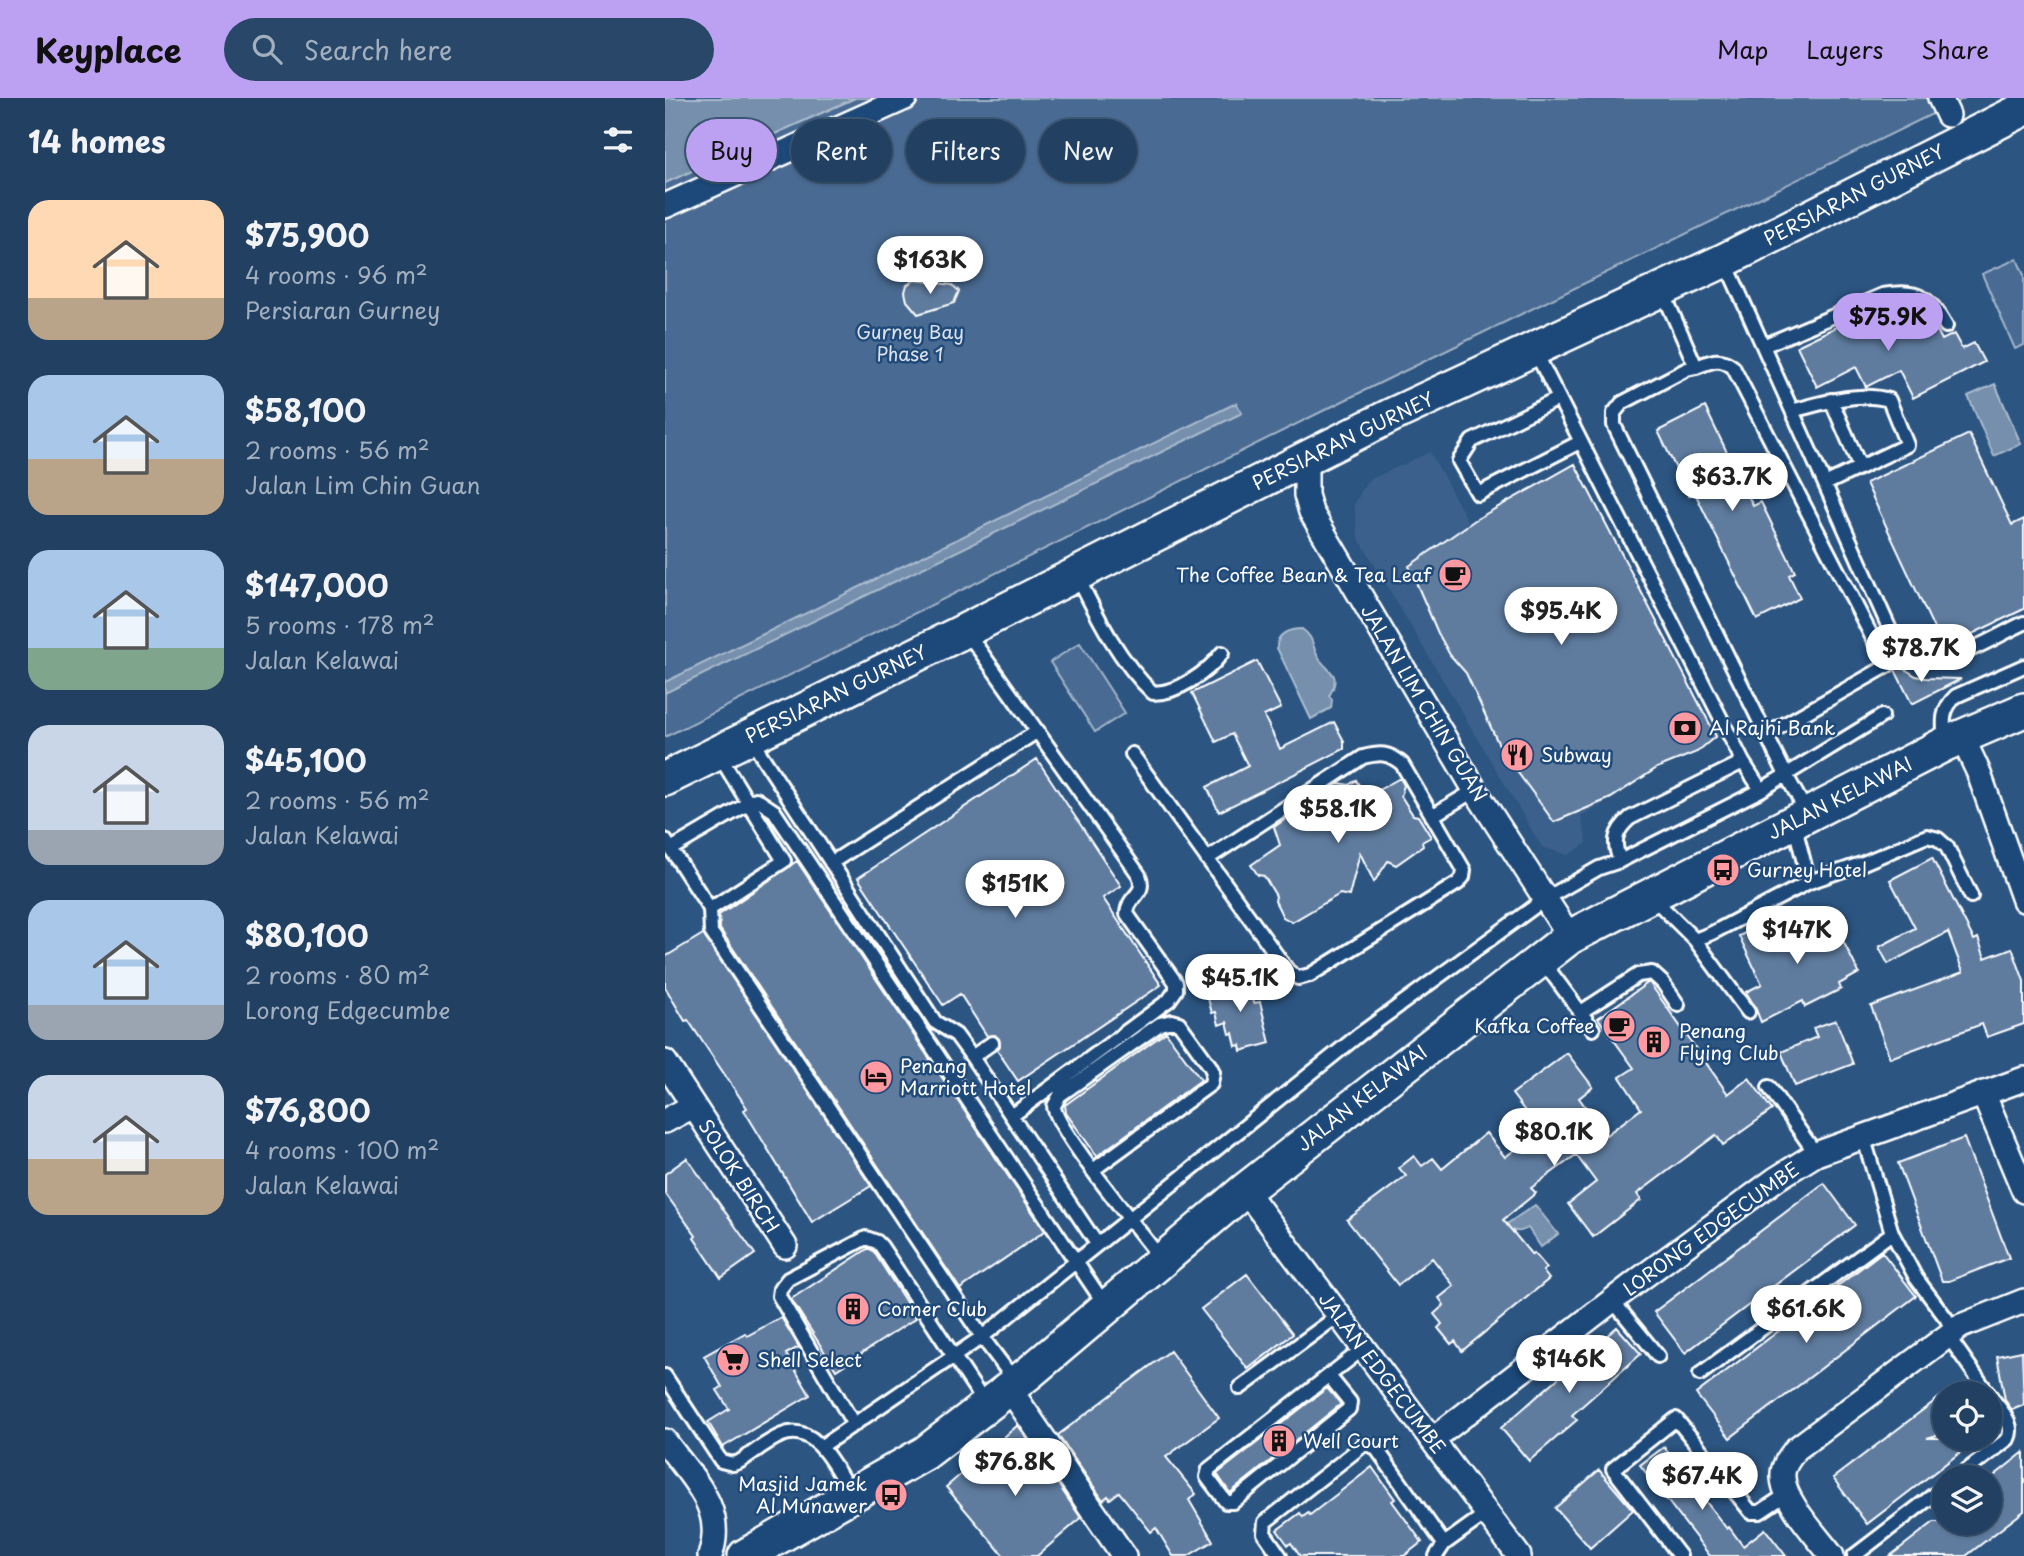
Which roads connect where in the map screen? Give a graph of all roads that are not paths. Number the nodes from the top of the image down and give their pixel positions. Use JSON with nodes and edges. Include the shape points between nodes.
{"nodes":[{"id":1,"x":905,"y":98,"type":"edge"},
{"id":2,"x":2024,"y":109,"type":"edge"},
{"id":3,"x":665,"y":206,"type":"edge"},
{"id":4,"x":1725,"y":260,"type":"junction"},
{"id":5,"x":1661,"y":290,"type":"junction"},
{"id":6,"x":1946,"y":326,"type":"dead end"},
{"id":7,"x":1763,"y":346,"type":"junction"},
{"id":8,"x":1534,"y":351,"type":"junction"},
{"id":9,"x":1696,"y":367,"type":"junction"},
{"id":10,"x":1558,"y":399,"type":"junction"},
{"id":11,"x":1831,"y":400,"type":"junction"},
{"id":12,"x":1792,"y":411,"type":"junction"},
{"id":13,"x":1580,"y":442,"type":"junction"},
{"id":14,"x":1305,"y":459,"type":"junction"},
{"id":15,"x":1860,"y":467,"type":"junction"},
{"id":16,"x":1825,"y":484,"type":"junction"},
{"id":17,"x":1076,"y":574,"type":"junction"},
{"id":18,"x":2024,"y":624,"type":"edge"},
{"id":19,"x":966,"y":631,"type":"junction"},
{"id":20,"x":1222,"y":653,"type":"dead end"},
{"id":21,"x":2024,"y":666,"type":"edge"},
{"id":22,"x":2024,"y":710,"type":"edge"},
{"id":23,"x":1882,"y":716,"type":"dead end"},
{"id":24,"x":1038,"y":731,"type":"junction"},
{"id":25,"x":1766,"y":736,"type":"junction"},
{"id":26,"x":749,"y":737,"type":"junction"},
{"id":27,"x":1954,"y":741,"type":"junction"},
{"id":28,"x":717,"y":753,"type":"junction"},
{"id":29,"x":1132,"y":754,"type":"dead end"},
{"id":30,"x":1743,"y":762,"type":"junction"},
{"id":31,"x":1786,"y":775,"type":"junction"},
{"id":32,"x":665,"y":779,"type":"edge"},
{"id":33,"x":1475,"y":790,"type":"junction"},
{"id":34,"x":1761,"y":790,"type":"junction"},
{"id":35,"x":748,"y":802,"type":"junction"},
{"id":36,"x":1433,"y":816,"type":"junction"},
{"id":37,"x":1801,"y":818,"type":"junction"},
{"id":38,"x":668,"y":845,"type":"edge"},
{"id":39,"x":1207,"y":859,"type":"junction"},
{"id":40,"x":1621,"y":861,"type":"junction"},
{"id":41,"x":831,"y":863,"type":"junction"},
{"id":42,"x":2019,"y":868,"type":"edge"},
{"id":43,"x":1809,"y":882,"type":"junction"},
{"id":44,"x":1650,"y":895,"type":"junction"},
{"id":45,"x":1971,"y":896,"type":"dead end"},
{"id":46,"x":1545,"y":899,"type":"junction"},
{"id":47,"x":2024,"y":900,"type":"edge"},
{"id":48,"x":709,"y":909,"type":"junction"},
{"id":49,"x":1570,"y":937,"type":"junction"},
{"id":50,"x":1695,"y":940,"type":"junction"},
{"id":51,"x":1541,"y":959,"type":"junction"},
{"id":52,"x":1678,"y":1005,"type":"dead end"},
{"id":53,"x":1581,"y":1012,"type":"junction"},
{"id":54,"x":1748,"y":1012,"type":"dead end"},
{"id":55,"x":1593,"y":1029,"type":"dead end"},
{"id":56,"x":992,"y":1043,"type":"dead end"},
{"id":57,"x":972,"y":1057,"type":"junction"},
{"id":58,"x":665,"y":1062,"type":"edge"},
{"id":59,"x":2024,"y":1079,"type":"edge"},
{"id":60,"x":1769,"y":1087,"type":"dead end"},
{"id":61,"x":1983,"y":1093,"type":"junction"},
{"id":62,"x":693,"y":1106,"type":"junction"},
{"id":63,"x":1013,"y":1115,"type":"junction"},
{"id":64,"x":665,"y":1121,"type":"edge"},
{"id":65,"x":1863,"y":1136,"type":"junction"},
{"id":66,"x":1816,"y":1154,"type":"junction"},
{"id":67,"x":1093,"y":1170,"type":"junction"},
{"id":68,"x":1245,"y":1190,"type":"junction"},
{"id":69,"x":2024,"y":1191,"type":"edge"},
{"id":70,"x":1129,"y":1217,"type":"junction"},
{"id":71,"x":1892,"y":1233,"type":"junction"},
{"id":72,"x":1097,"y":1244,"type":"junction"},
{"id":73,"x":785,"y":1246,"type":"dead end"},
{"id":74,"x":1161,"y":1259,"type":"junction"},
{"id":75,"x":1076,"y":1261,"type":"junction"},
{"id":76,"x":1612,"y":1300,"type":"junction"},
{"id":77,"x":2024,"y":1300,"type":"edge"},
{"id":78,"x":1107,"y":1308,"type":"junction"},
{"id":79,"x":1339,"y":1315,"type":"junction"},
{"id":80,"x":1951,"y":1333,"type":"junction"},
{"id":81,"x":982,"y":1337,"type":"junction"},
{"id":82,"x":1364,"y":1348,"type":"junction"},
{"id":83,"x":1658,"y":1356,"type":"dead end"},
{"id":84,"x":953,"y":1357,"type":"junction"},
{"id":85,"x":1700,"y":1374,"type":"dead end"},
{"id":86,"x":665,"y":1376,"type":"edge"},
{"id":87,"x":1329,"y":1376,"type":"junction"},
{"id":88,"x":1981,"y":1381,"type":"edge"},
{"id":89,"x":1240,"y":1388,"type":"dead end"},
{"id":90,"x":1004,"y":1392,"type":"junction"},
{"id":91,"x":2002,"y":1412,"type":"edge"},
{"id":92,"x":854,"y":1424,"type":"junction"},
{"id":93,"x":1432,"y":1440,"type":"junction"},
{"id":94,"x":665,"y":1441,"type":"edge"},
{"id":95,"x":2002,"y":1444,"type":"edge"},
{"id":96,"x":821,"y":1446,"type":"junction"},
{"id":97,"x":1992,"y":1451,"type":"edge"},
{"id":98,"x":1974,"y":1465,"type":"edge"},
{"id":99,"x":1785,"y":1484,"type":"junction"},
{"id":100,"x":852,"y":1496,"type":"junction"},
{"id":101,"x":1932,"y":1496,"type":"edge"},
{"id":102,"x":1487,"y":1513,"type":"junction"},
{"id":103,"x":1444,"y":1544,"type":"junction"},
{"id":104,"x":710,"y":1556,"type":"edge"},
{"id":105,"x":745,"y":1556,"type":"edge"},
{"id":106,"x":1124,"y":1556,"type":"edge"},
{"id":107,"x":1279,"y":1556,"type":"edge"},
{"id":108,"x":1436,"y":1556,"type":"edge"},
{"id":109,"x":1519,"y":1556,"type":"edge"},
{"id":110,"x":1680,"y":1556,"type":"edge"},
{"id":111,"x":1832,"y":1556,"type":"edge"},
{"id":112,"x":1854,"y":1556,"type":"edge"}],
"edges":[{"from":1,"to":3,"type":"street"},
{"from":2,"to":4,"type":"main road","name":"PERSIARAN GURNEY"},
{"from":4,"to":5,"type":"main road","name":"PERSIARAN GURNEY"},
{"from":4,"to":7,"type":"lane"},
{"from":5,"to":8,"type":"main road","name":"PERSIARAN GURNEY"},
{"from":5,"to":9,"type":"lane"},
{"from":6,"to":7,"type":"lane","via":[[1935,306],[1919,294],[1902,292],[1883,295]]},
{"from":7,"to":12,"type":"lane"},
{"from":8,"to":10,"type":"lane"},
{"from":8,"to":14,"type":"main road","name":"PERSIARAN GURNEY"},
{"from":9,"to":25,"type":"lane","via":[[1622,403],[1613,419]]},
{"from":9,"to":25,"type":"lane","via":[[1716,360],[1733,367],[1887,666]]},
{"from":10,"to":13,"type":"lane"},
{"from":10,"to":13,"type":"lane","via":[[1472,441],[1459,461],[1478,494]]},
{"from":11,"to":12,"type":"lane"},
{"from":11,"to":15,"type":"lane"},
{"from":11,"to":15,"type":"lane","via":[[1877,396],[1889,400],[1907,445]]},
{"from":12,"to":16,"type":"lane"},
{"from":13,"to":30,"type":"lane"},
{"from":14,"to":17,"type":"main road","name":"PERSIARAN GURNEY"},
{"from":14,"to":33,"type":"street","name":"JALAN LIM CHIN GUAN","via":[[1311,512]]},
{"from":15,"to":16,"type":"lane"},
{"from":16,"to":18,"type":"lane","via":[[1900,645],[1927,659],[1943,659]]},
{"from":17,"to":19,"type":"main road","name":"PERSIARAN GURNEY"},
{"from":17,"to":20,"type":"lane","via":[[1123,658],[1153,693],[1167,693],[1213,665]]},
{"from":19,"to":24,"type":"lane"},
{"from":19,"to":26,"type":"main road","name":"PERSIARAN GURNEY"},
{"from":21,"to":27,"type":"lane","via":[[1956,696],[1948,704],[1943,713]]},
{"from":22,"to":27,"type":"main road","name":"JALAN KELAWAI"},
{"from":23,"to":31,"type":"lane"},
{"from":24,"to":41,"type":"lane"},
{"from":24,"to":63,"type":"lane","via":[[1139,875],[1142,887],[1130,901],[1128,914],[1139,941],[1173,978],[1176,990]]},
{"from":25,"to":31,"type":"lane"},
{"from":26,"to":28,"type":"main road","name":"PERSIARAN GURNEY"},
{"from":26,"to":41,"type":"lane"},
{"from":27,"to":37,"type":"main road","name":"JALAN KELAWAI"},
{"from":27,"to":42,"type":"street","via":[[1978,771]]},
{"from":28,"to":32,"type":"main road","name":"PERSIARAN GURNEY"},
{"from":28,"to":35,"type":"lane"},
{"from":29,"to":39,"type":"lane"},
{"from":30,"to":34,"type":"lane"},
{"from":30,"to":40,"type":"lane","via":[[1630,818],[1615,838]]},
{"from":31,"to":34,"type":"lane"},
{"from":31,"to":37,"type":"lane"},
{"from":33,"to":36,"type":"lane"},
{"from":33,"to":46,"type":"street","name":"JALAN LIM CHIN GUAN"},
{"from":34,"to":40,"type":"lane"},
{"from":35,"to":38,"type":"lane"},
{"from":35,"to":48,"type":"lane","via":[[784,861]]},
{"from":35,"to":75,"type":"lane","via":[[756,799],[774,810]]},
{"from":36,"to":39,"type":"lane","via":[[1402,764],[1392,755],[1380,753],[1363,757]]},
{"from":36,"to":39,"type":"lane","via":[[1461,863],[1463,877],[1304,978],[1288,971]]},
{"from":37,"to":43,"type":"lane"},
{"from":37,"to":44,"type":"main road","name":"JALAN KELAWAI"},
{"from":38,"to":48,"type":"lane"},
{"from":40,"to":46,"type":"lane","via":[[1599,868]]},
{"from":41,"to":57,"type":"lane","via":[[935,1023],[956,1035]]},
{"from":42,"to":47,"type":"street"},
{"from":43,"to":45,"type":"lane","via":[[1927,836],[1947,847]]},
{"from":43,"to":50,"type":"lane"},
{"from":44,"to":49,"type":"main road","name":"JALAN KELAWAI"},
{"from":44,"to":50,"type":"lane"},
{"from":46,"to":49,"type":"street","name":"JALAN LIM CHIN GUAN"},
{"from":46,"to":70,"type":"lane","via":[[1360,1034]]},
{"from":48,"to":81,"type":"lane","via":[[711,932]]},
{"from":49,"to":51,"type":"main road","name":"JALAN KELAWAI"},
{"from":50,"to":54,"type":"lane"},
{"from":51,"to":53,"type":"lane"},
{"from":51,"to":68,"type":"main road","name":"JALAN KELAWAI"},
{"from":52,"to":53,"type":"lane","via":[[1652,974],[1638,975]]},
{"from":53,"to":55,"type":"lane"},
{"from":56,"to":57,"type":"lane"},
{"from":57,"to":63,"type":"lane"},
{"from":58,"to":62,"type":"street","name":"SOLOK BIRCH"},
{"from":59,"to":61,"type":"street","name":"LORONG EDGECUMBE"},
{"from":60,"to":66,"type":"lane"},
{"from":61,"to":65,"type":"street","name":"LORONG EDGECUMBE"},
{"from":61,"to":69,"type":"street"},
{"from":62,"to":64,"type":"street","name":"SOLOK BIRCH"},
{"from":62,"to":73,"type":"street","name":"SOLOK BIRCH"},
{"from":63,"to":72,"type":"lane"},
{"from":65,"to":66,"type":"street","name":"LORONG EDGECUMBE"},
{"from":65,"to":71,"type":"lane"},
{"from":66,"to":76,"type":"street","name":"LORONG EDGECUMBE"},
{"from":67,"to":67,"type":"lane","via":[[1211,1084],[1210,1066],[1179,1023],[1160,1024],[1056,1100],[1056,1118]]},
{"from":67,"to":70,"type":"lane"},
{"from":68,"to":74,"type":"main road","name":"JALAN KELAWAI"},
{"from":68,"to":79,"type":"street","name":"JALAN EDGECUMBE"},
{"from":70,"to":72,"type":"lane"},
{"from":70,"to":74,"type":"lane"},
{"from":71,"to":80,"type":"lane"},
{"from":71,"to":85,"type":"lane"},
{"from":72,"to":75,"type":"lane"},
{"from":74,"to":78,"type":"main road","name":"JALAN KELAWAI"},
{"from":75,"to":78,"type":"lane"},
{"from":75,"to":81,"type":"lane"},
{"from":76,"to":83,"type":"lane"},
{"from":76,"to":93,"type":"street","name":"LORONG EDGECUMBE"},
{"from":77,"to":80,"type":"street","via":[[1973,1319]]},
{"from":78,"to":90,"type":"main road","name":"JALAN KELAWAI"},
{"from":79,"to":82,"type":"street","name":"JALAN EDGECUMBE"},
{"from":79,"to":89,"type":"lane"},
{"from":80,"to":88,"type":"lane"},
{"from":80,"to":99,"type":"street","via":[[1796,1449],[1787,1461]]},
{"from":81,"to":84,"type":"lane"},
{"from":81,"to":90,"type":"lane"},
{"from":82,"to":87,"type":"lane"},
{"from":82,"to":93,"type":"street","name":"JALAN EDGECUMBE"},
{"from":84,"to":90,"type":"lane"},
{"from":84,"to":92,"type":"lane"},
{"from":84,"to":92,"type":"lane","via":[[877,1241],[860,1240],[788,1279],[780,1289],[781,1302]]},
{"from":86,"to":96,"type":"lane","via":[[721,1461],[733,1464],[783,1434],[796,1433]]},
{"from":87,"to":87,"type":"lane","via":[[1209,1469],[1207,1477],[1226,1502],[1233,1502],[1349,1409],[1350,1402]]},
{"from":90,"to":100,"type":"main road","name":"JALAN KELAWAI","via":[[925,1453]]},
{"from":90,"to":106,"type":"street"},
{"from":91,"to":95,"type":"lane","via":[[2011,1425]]},
{"from":92,"to":96,"type":"lane"},
{"from":93,"to":102,"type":"street","name":"JALAN EDGECUMBE"},
{"from":94,"to":104,"type":"street","via":[[711,1506],[715,1541]]},
{"from":96,"to":100,"type":"lane"},
{"from":97,"to":98,"type":"lane"},
{"from":99,"to":110,"type":"lane","via":[[1759,1512],[1751,1512],[1676,1419],[1613,1469]]},
{"from":99,"to":111,"type":"street"},
{"from":100,"to":105,"type":"main road","name":"JALAN KELAWAI"},
{"from":101,"to":112,"type":"lane"},
{"from":102,"to":103,"type":"lane"},
{"from":102,"to":109,"type":"street","name":"JALAN EDGECUMBE"},
{"from":103,"to":107,"type":"lane","via":[[1368,1444],[1265,1522],[1264,1533]]},
{"from":103,"to":108,"type":"lane"}]}
